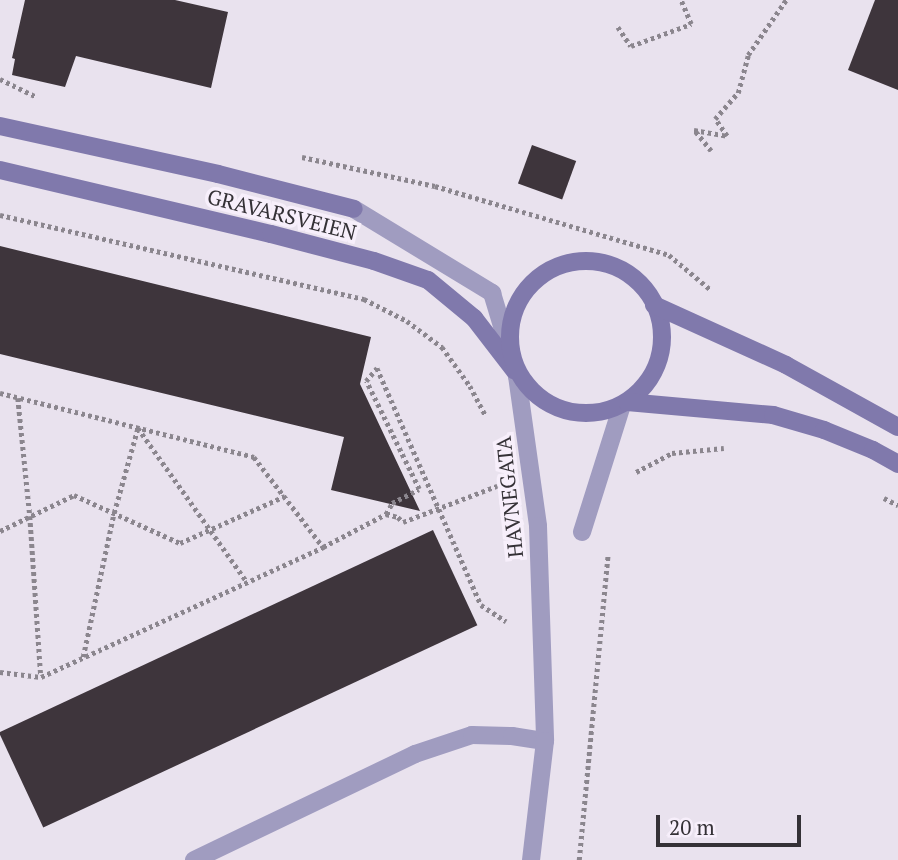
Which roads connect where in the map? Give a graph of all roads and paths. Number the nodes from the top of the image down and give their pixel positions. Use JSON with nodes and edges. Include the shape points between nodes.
{"nodes":[{"id":1,"x":681,"y":0,"type":"edge"},
{"id":2,"x":786,"y":0,"type":"edge"},
{"id":3,"x":618,"y":27,"type":"dead end"},
{"id":4,"x":0,"y":79,"type":"edge"},
{"id":5,"x":38,"y":97,"type":"dead end"},
{"id":6,"x":0,"y":126,"type":"edge"},
{"id":7,"x":711,"y":151,"type":"dead end"},
{"id":8,"x":291,"y":154,"type":"dead end"},
{"id":9,"x":0,"y":170,"type":"edge"},
{"id":10,"x":354,"y":209,"type":"joint"},
{"id":11,"x":0,"y":215,"type":"edge"},
{"id":12,"x":721,"y":297,"type":"dead end"},
{"id":13,"x":654,"y":305,"type":"junction"},
{"id":14,"x":514,"y":370,"type":"junction"},
{"id":15,"x":0,"y":393,"type":"edge"},
{"id":16,"x":18,"y":398,"type":"junction"},
{"id":17,"x":625,"y":404,"type":"junction"},
{"id":18,"x":489,"y":421,"type":"dead end"},
{"id":19,"x":898,"y":427,"type":"edge"},
{"id":20,"x":138,"y":428,"type":"junction"},
{"id":21,"x":734,"y":447,"type":"dead end"},
{"id":22,"x":898,"y":464,"type":"edge"},
{"id":23,"x":631,"y":474,"type":"dead end"},
{"id":24,"x":506,"y":482,"type":"dead end"},
{"id":25,"x":873,"y":492,"type":"dead end"},
{"id":26,"x":285,"y":496,"type":"junction"},
{"id":27,"x":898,"y":505,"type":"edge"},
{"id":28,"x":439,"y":510,"type":"junction"},
{"id":29,"x":114,"y":513,"type":"junction"},
{"id":30,"x":386,"y":514,"type":"junction"},
{"id":31,"x":30,"y":516,"type":"junction"},
{"id":32,"x":211,"y":529,"type":"junction"},
{"id":33,"x":0,"y":531,"type":"edge"},
{"id":34,"x":582,"y":531,"type":"dead end"},
{"id":35,"x":609,"y":545,"type":"dead end"},
{"id":36,"x":323,"y":547,"type":"junction"},
{"id":37,"x":247,"y":582,"type":"junction"},
{"id":38,"x":512,"y":624,"type":"dead end"},
{"id":39,"x":83,"y":658,"type":"junction"},
{"id":40,"x":0,"y":672,"type":"edge"},
{"id":41,"x":41,"y":677,"type":"junction"},
{"id":42,"x":545,"y":741,"type":"junction"},
{"id":43,"x":194,"y":860,"type":"edge"},
{"id":44,"x":531,"y":860,"type":"edge"},
{"id":45,"x":579,"y":860,"type":"edge"}],
"edges":[{"from":1,"to":3,"type":"path","via":[[691,24],[631,46]]},
{"from":2,"to":7,"type":"path","via":[[748,55],[738,93],[715,119],[727,136],[694,130]]},
{"from":4,"to":5,"type":"path"},
{"from":6,"to":10,"type":"main road","name":"GRAVARSVEIEN"},
{"from":8,"to":12,"type":"path","via":[[435,186],[669,255]]},
{"from":9,"to":14,"type":"main road","name":"GRAVARSVEIEN","via":[[271,234],[374,261],[428,281],[474,318]]},
{"from":10,"to":14,"type":"street","name":"HAVNEGATA","via":[[492,293]]},
{"from":11,"to":18,"type":"path","via":[[364,299],[407,321],[442,347]]},
{"from":13,"to":17,"type":"main road","via":[[661,326],[658,359],[643,388]]},
{"from":13,"to":17,"type":"main road","via":[[640,284],[620,268],[595,260],[569,261],[547,269],[529,283],[515,302],[508,325],[532,395],[552,408],[576,414],[600,413]]},
{"from":13,"to":19,"type":"main road","via":[[786,365]]},
{"from":14,"to":42,"type":"street","name":"HAVNEGATA","via":[[538,526]]},
{"from":15,"to":16,"type":"path"},
{"from":16,"to":20,"type":"path"},
{"from":16,"to":31,"type":"path"},
{"from":17,"to":22,"type":"main road","via":[[773,415],[848,440]]},
{"from":17,"to":34,"type":"street"},
{"from":20,"to":26,"type":"path","via":[[254,457]]},
{"from":20,"to":29,"type":"path"},
{"from":20,"to":32,"type":"path"},
{"from":21,"to":23,"type":"path","via":[[672,453]]},
{"from":24,"to":28,"type":"path"},
{"from":25,"to":27,"type":"path"},
{"from":26,"to":32,"type":"path"},
{"from":26,"to":36,"type":"path"},
{"from":28,"to":30,"type":"path","via":[[403,522]]},
{"from":28,"to":30,"type":"path","via":[[377,368],[366,382],[419,489],[392,503]]},
{"from":28,"to":38,"type":"path","via":[[481,605]]},
{"from":29,"to":31,"type":"path","via":[[74,495]]},
{"from":29,"to":32,"type":"path","via":[[180,543]]},
{"from":29,"to":39,"type":"path"},
{"from":30,"to":36,"type":"path"},
{"from":31,"to":33,"type":"path"},
{"from":31,"to":41,"type":"path"},
{"from":32,"to":37,"type":"path"},
{"from":35,"to":45,"type":"path"},
{"from":36,"to":37,"type":"path"},
{"from":37,"to":39,"type":"path"},
{"from":39,"to":41,"type":"path"},
{"from":40,"to":41,"type":"path"},
{"from":42,"to":43,"type":"street","via":[[472,735],[415,754]]},
{"from":42,"to":44,"type":"street","name":"HAVNEGATA"}]}
